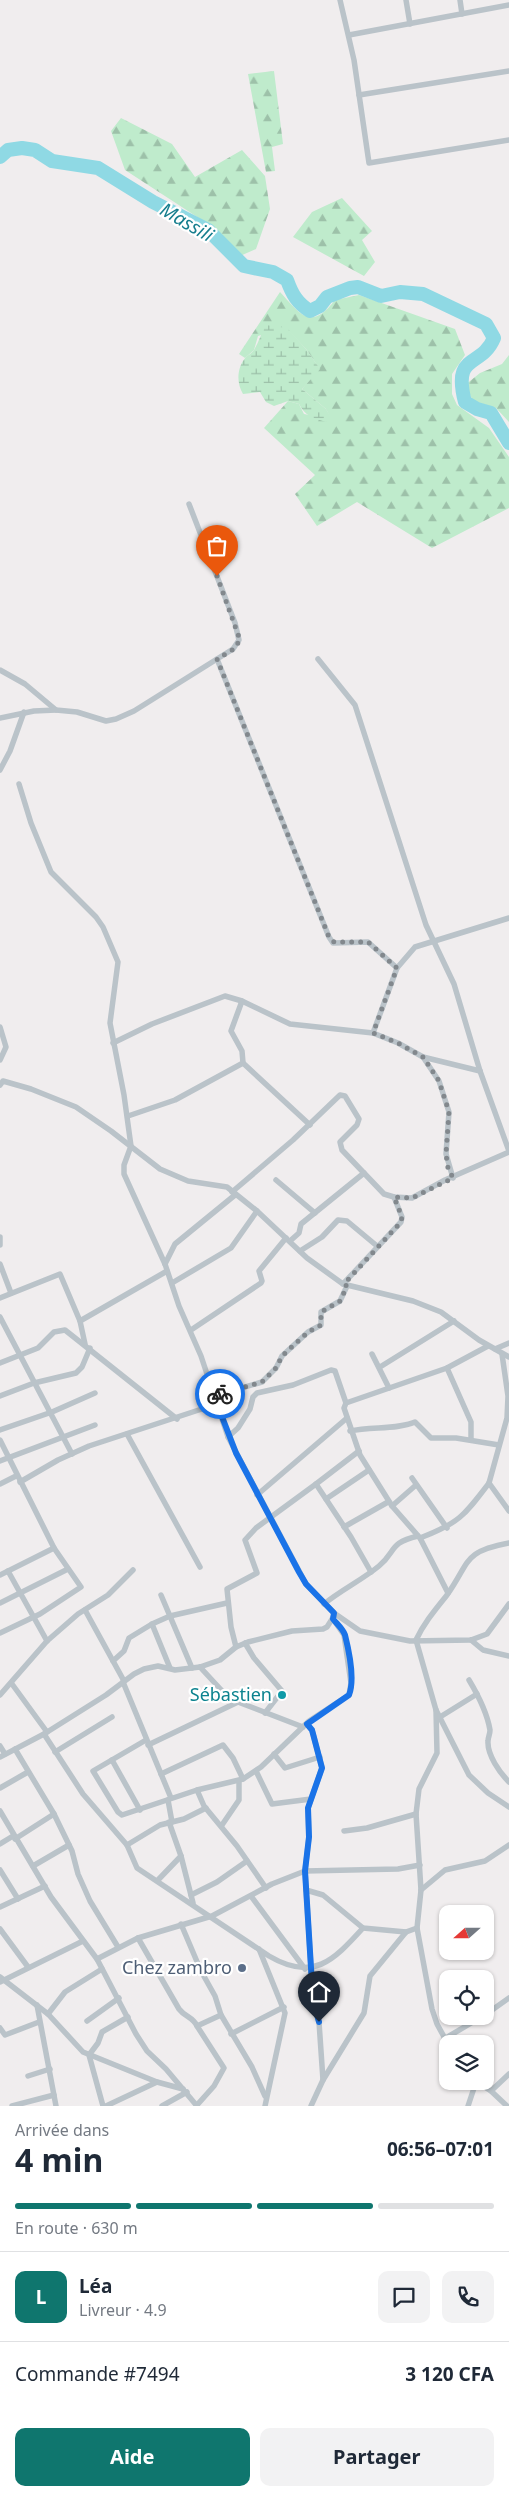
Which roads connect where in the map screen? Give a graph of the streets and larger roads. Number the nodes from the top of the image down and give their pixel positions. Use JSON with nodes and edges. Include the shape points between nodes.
{"nodes":[{"id":1,"x":340,"y":0,"type":"edge"},
{"id":2,"x":406,"y":0,"type":"edge"},
{"id":3,"x":460,"y":0,"type":"edge"},
{"id":4,"x":509,"y":5,"type":"edge"},
{"id":5,"x":462,"y":14,"type":"junction"},
{"id":6,"x":410,"y":24,"type":"junction"},
{"id":7,"x":349,"y":34,"type":"junction"},
{"id":8,"x":509,"y":72,"type":"edge"},
{"id":9,"x":359,"y":95,"type":"junction"},
{"id":10,"x":509,"y":140,"type":"edge"},
{"id":11,"x":189,"y":504,"type":"dead end"},
{"id":12,"x":217,"y":659,"type":"junction"},
{"id":13,"x":318,"y":659,"type":"dead end"},
{"id":14,"x":0,"y":670,"type":"edge"},
{"id":15,"x":56,"y":710,"type":"junction"},
{"id":16,"x":24,"y":712,"type":"junction"},
{"id":17,"x":0,"y":718,"type":"edge"},
{"id":18,"x":0,"y":770,"type":"edge"},
{"id":19,"x":19,"y":784,"type":"dead end"},
{"id":20,"x":509,"y":918,"type":"edge"},
{"id":21,"x":433,"y":940,"type":"junction"},
{"id":22,"x":397,"y":968,"type":"junction"},
{"id":23,"x":242,"y":1001,"type":"junction"},
{"id":24,"x":0,"y":1026,"type":"edge"},
{"id":25,"x":373,"y":1033,"type":"junction"},
{"id":26,"x":113,"y":1043,"type":"junction"},
{"id":27,"x":423,"y":1057,"type":"junction"},
{"id":28,"x":0,"y":1060,"type":"edge"},
{"id":29,"x":244,"y":1062,"type":"junction"},
{"id":30,"x":480,"y":1071,"type":"junction"},
{"id":31,"x":1,"y":1082,"type":"edge"},
{"id":32,"x":128,"y":1116,"type":"junction"},
{"id":33,"x":310,"y":1125,"type":"junction"},
{"id":34,"x":131,"y":1146,"type":"junction"},
{"id":35,"x":509,"y":1151,"type":"edge"},
{"id":36,"x":364,"y":1173,"type":"junction"},
{"id":37,"x":453,"y":1178,"type":"junction"},
{"id":38,"x":276,"y":1180,"type":"dead end"},
{"id":39,"x":233,"y":1193,"type":"junction"},
{"id":40,"x":394,"y":1197,"type":"junction"},
{"id":41,"x":258,"y":1211,"type":"junction"},
{"id":42,"x":315,"y":1213,"type":"junction"},
{"id":43,"x":0,"y":1237,"type":"edge"},
{"id":44,"x":288,"y":1240,"type":"junction"},
{"id":45,"x":0,"y":1245,"type":"edge"},
{"id":46,"x":377,"y":1246,"type":"junction"},
{"id":47,"x":300,"y":1251,"type":"junction"},
{"id":48,"x":0,"y":1264,"type":"edge"},
{"id":49,"x":165,"y":1264,"type":"junction"},
{"id":50,"x":167,"y":1271,"type":"junction"},
{"id":51,"x":172,"y":1283,"type":"junction"},
{"id":52,"x":345,"y":1285,"type":"junction"},
{"id":53,"x":11,"y":1293,"type":"junction"},
{"id":54,"x":0,"y":1298,"type":"edge"},
{"id":55,"x":0,"y":1317,"type":"edge"},
{"id":56,"x":80,"y":1321,"type":"junction"},
{"id":57,"x":454,"y":1321,"type":"junction"},
{"id":58,"x":191,"y":1330,"type":"junction"},
{"id":59,"x":509,"y":1343,"type":"edge"},
{"id":60,"x":87,"y":1346,"type":"junction"},
{"id":61,"x":488,"y":1346,"type":"junction"},
{"id":62,"x":495,"y":1349,"type":"junction"},
{"id":63,"x":372,"y":1354,"type":"dead end"},
{"id":64,"x":502,"y":1354,"type":"junction"},
{"id":65,"x":21,"y":1356,"type":"junction"},
{"id":66,"x":509,"y":1357,"type":"edge"},
{"id":67,"x":0,"y":1363,"type":"edge"},
{"id":68,"x":380,"y":1367,"type":"junction"},
{"id":69,"x":447,"y":1368,"type":"junction"},
{"id":70,"x":34,"y":1383,"type":"junction"},
{"id":71,"x":390,"y":1388,"type":"junction"},
{"id":72,"x":95,"y":1393,"type":"dead end"},
{"id":73,"x":0,"y":1396,"type":"edge"},
{"id":74,"x":214,"y":1396,"type":"junction"},
{"id":75,"x":346,"y":1402,"type":"junction"},
{"id":76,"x":217,"y":1404,"type":"junction"},
{"id":77,"x":52,"y":1412,"type":"junction"},
{"id":78,"x":346,"y":1418,"type":"junction"},
{"id":79,"x":177,"y":1419,"type":"junction"},
{"id":80,"x":506,"y":1424,"type":"edge"},
{"id":81,"x":96,"y":1425,"type":"dead end"},
{"id":82,"x":0,"y":1430,"type":"edge"},
{"id":83,"x":350,"y":1431,"type":"junction"},
{"id":84,"x":127,"y":1434,"type":"junction"},
{"id":85,"x":228,"y":1437,"type":"junction"},
{"id":86,"x":63,"y":1439,"type":"junction"},
{"id":87,"x":0,"y":1440,"type":"edge"},
{"id":88,"x":471,"y":1440,"type":"junction"},
{"id":89,"x":499,"y":1445,"type":"junction"},
{"id":90,"x":358,"y":1451,"type":"junction"},
{"id":91,"x":72,"y":1454,"type":"junction"},
{"id":92,"x":8,"y":1458,"type":"junction"},
{"id":93,"x":0,"y":1461,"type":"edge"},
{"id":94,"x":369,"y":1470,"type":"junction"},
{"id":95,"x":16,"y":1476,"type":"junction"},
{"id":96,"x":412,"y":1478,"type":"dead end"},
{"id":97,"x":20,"y":1482,"type":"junction"},
{"id":98,"x":489,"y":1483,"type":"junction"},
{"id":99,"x":0,"y":1484,"type":"edge"},
{"id":100,"x":316,"y":1484,"type":"junction"},
{"id":101,"x":416,"y":1485,"type":"junction"},
{"id":102,"x":257,"y":1495,"type":"junction"},
{"id":103,"x":326,"y":1499,"type":"junction"},
{"id":104,"x":390,"y":1504,"type":"junction"},
{"id":105,"x":509,"y":1511,"type":"edge"},
{"id":106,"x":271,"y":1517,"type":"junction"},
{"id":107,"x":344,"y":1527,"type":"junction"},
{"id":108,"x":447,"y":1528,"type":"junction"},
{"id":109,"x":419,"y":1537,"type":"junction"},
{"id":110,"x":509,"y":1543,"type":"edge"},
{"id":111,"x":54,"y":1548,"type":"junction"},
{"id":112,"x":200,"y":1568,"type":"dead end"},
{"id":113,"x":68,"y":1569,"type":"junction"},
{"id":114,"x":133,"y":1570,"type":"dead end"},
{"id":115,"x":8,"y":1571,"type":"junction"},
{"id":116,"x":370,"y":1572,"type":"junction"},
{"id":117,"x":0,"y":1575,"type":"edge"},
{"id":118,"x":20,"y":1593,"type":"junction"},
{"id":119,"x":448,"y":1594,"type":"junction"},
{"id":120,"x":161,"y":1595,"type":"dead end"},
{"id":121,"x":0,"y":1603,"type":"edge"},
{"id":122,"x":228,"y":1603,"type":"junction"},
{"id":123,"x":324,"y":1604,"type":"junction"},
{"id":124,"x":509,"y":1604,"type":"edge"},
{"id":125,"x":84,"y":1610,"type":"junction"},
{"id":126,"x":170,"y":1616,"type":"junction"},
{"id":127,"x":334,"y":1616,"type":"junction"},
{"id":128,"x":32,"y":1618,"type":"junction"},
{"id":129,"x":152,"y":1624,"type":"junction"},
{"id":130,"x":0,"y":1633,"type":"edge"},
{"id":131,"x":416,"y":1640,"type":"junction"},
{"id":132,"x":471,"y":1640,"type":"junction"},
{"id":133,"x":47,"y":1641,"type":"junction"},
{"id":134,"x":245,"y":1643,"type":"junction"},
{"id":135,"x":236,"y":1647,"type":"junction"},
{"id":136,"x":509,"y":1656,"type":"edge"},
{"id":137,"x":114,"y":1661,"type":"junction"},
{"id":138,"x":200,"y":1667,"type":"junction"},
{"id":139,"x":170,"y":1668,"type":"junction"},
{"id":140,"x":192,"y":1668,"type":"junction"},
{"id":141,"x":469,"y":1680,"type":"dead end"},
{"id":142,"x":123,"y":1681,"type":"junction"},
{"id":143,"x":12,"y":1684,"type":"junction"},
{"id":144,"x":477,"y":1694,"type":"junction"},
{"id":145,"x":0,"y":1695,"type":"edge"},
{"id":146,"x":238,"y":1702,"type":"junction"},
{"id":147,"x":436,"y":1710,"type":"junction"},
{"id":148,"x":265,"y":1713,"type":"junction"},
{"id":149,"x":112,"y":1717,"type":"dead end"},
{"id":150,"x":440,"y":1717,"type":"junction"},
{"id":151,"x":305,"y":1725,"type":"junction"},
{"id":152,"x":46,"y":1733,"type":"junction"},
{"id":153,"x":147,"y":1742,"type":"junction"},
{"id":154,"x":0,"y":1746,"type":"edge"},
{"id":155,"x":15,"y":1749,"type":"junction"},
{"id":156,"x":55,"y":1752,"type":"junction"},
{"id":157,"x":274,"y":1754,"type":"junction"},
{"id":158,"x":3,"y":1756,"type":"edge"},
{"id":159,"x":320,"y":1757,"type":"junction"},
{"id":160,"x":112,"y":1760,"type":"junction"},
{"id":161,"x":256,"y":1771,"type":"junction"},
{"id":162,"x":28,"y":1772,"type":"junction"},
{"id":163,"x":161,"y":1774,"type":"junction"},
{"id":164,"x":241,"y":1780,"type":"junction"},
{"id":165,"x":509,"y":1782,"type":"edge"},
{"id":166,"x":0,"y":1788,"type":"edge"},
{"id":167,"x":197,"y":1790,"type":"junction"},
{"id":168,"x":169,"y":1799,"type":"junction"},
{"id":169,"x":311,"y":1799,"type":"junction"},
{"id":170,"x":509,"y":1807,"type":"edge"},
{"id":171,"x":206,"y":1808,"type":"junction"},
{"id":172,"x":140,"y":1810,"type":"junction"},
{"id":173,"x":0,"y":1811,"type":"edge"},
{"id":174,"x":54,"y":1814,"type":"junction"},
{"id":175,"x":416,"y":1814,"type":"junction"},
{"id":176,"x":170,"y":1822,"type":"junction"},
{"id":177,"x":222,"y":1825,"type":"junction"},
{"id":178,"x":344,"y":1831,"type":"dead end"},
{"id":179,"x":14,"y":1837,"type":"junction"},
{"id":180,"x":0,"y":1844,"type":"edge"},
{"id":181,"x":70,"y":1845,"type":"junction"},
{"id":182,"x":127,"y":1845,"type":"junction"},
{"id":183,"x":509,"y":1845,"type":"edge"},
{"id":184,"x":181,"y":1856,"type":"junction"},
{"id":185,"x":247,"y":1861,"type":"junction"},
{"id":186,"x":420,"y":1865,"type":"junction"},
{"id":187,"x":33,"y":1866,"type":"junction"},
{"id":188,"x":0,"y":1870,"type":"edge"},
{"id":189,"x":305,"y":1871,"type":"junction"},
{"id":190,"x":158,"y":1880,"type":"junction"},
{"id":191,"x":45,"y":1886,"type":"junction"},
{"id":192,"x":266,"y":1888,"type":"junction"},
{"id":193,"x":306,"y":1890,"type":"junction"},
{"id":194,"x":421,"y":1890,"type":"junction"},
{"id":195,"x":191,"y":1895,"type":"junction"},
{"id":196,"x":251,"y":1896,"type":"junction"},
{"id":197,"x":18,"y":1899,"type":"junction"},
{"id":198,"x":193,"y":1903,"type":"junction"},
{"id":199,"x":0,"y":1907,"type":"edge"},
{"id":200,"x":212,"y":1916,"type":"junction"},
{"id":201,"x":181,"y":1924,"type":"junction"},
{"id":202,"x":362,"y":1928,"type":"junction"},
{"id":203,"x":417,"y":1928,"type":"junction"},
{"id":204,"x":0,"y":1929,"type":"edge"},
{"id":205,"x":406,"y":1932,"type":"junction"},
{"id":206,"x":138,"y":1938,"type":"junction"},
{"id":207,"x":84,"y":1941,"type":"junction"},
{"id":208,"x":118,"y":1947,"type":"junction"},
{"id":209,"x":259,"y":1949,"type":"junction"},
{"id":210,"x":97,"y":1959,"type":"junction"},
{"id":211,"x":28,"y":1967,"type":"junction"},
{"id":212,"x":102,"y":1969,"type":"junction"},
{"id":213,"x":308,"y":1969,"type":"junction"},
{"id":214,"x":2,"y":1979,"type":"edge"},
{"id":215,"x":118,"y":1998,"type":"junction"},
{"id":216,"x":509,"y":1998,"type":"edge"},
{"id":217,"x":37,"y":2005,"type":"junction"},
{"id":218,"x":284,"y":2007,"type":"junction"},
{"id":219,"x":494,"y":2009,"type":"edge"},
{"id":220,"x":48,"y":2014,"type":"junction"},
{"id":221,"x":221,"y":2015,"type":"junction"},
{"id":222,"x":128,"y":2016,"type":"junction"},
{"id":223,"x":87,"y":2021,"type":"dead end"},
{"id":224,"x":39,"y":2022,"type":"junction"},
{"id":225,"x":470,"y":2025,"type":"edge"},
{"id":226,"x":197,"y":2026,"type":"junction"},
{"id":227,"x":0,"y":2028,"type":"edge"},
{"id":228,"x":232,"y":2034,"type":"junction"},
{"id":229,"x":443,"y":2035,"type":"edge"},
{"id":230,"x":455,"y":2035,"type":"edge"},
{"id":231,"x":88,"y":2055,"type":"junction"},
{"id":232,"x":50,"y":2069,"type":"junction"},
{"id":233,"x":509,"y":2074,"type":"edge"},
{"id":234,"x":28,"y":2076,"type":"dead end"},
{"id":235,"x":323,"y":2080,"type":"junction"},
{"id":236,"x":157,"y":2082,"type":"junction"},
{"id":237,"x":185,"y":2090,"type":"junction"},
{"id":238,"x":473,"y":2090,"type":"edge"},
{"id":239,"x":491,"y":2091,"type":"joint"},
{"id":240,"x":54,"y":2095,"type":"junction"},
{"id":241,"x":266,"y":2096,"type":"junction"},
{"id":242,"x":12,"y":2106,"type":"edge"},
{"id":243,"x":56,"y":2106,"type":"edge"},
{"id":244,"x":105,"y":2106,"type":"edge"},
{"id":245,"x":162,"y":2106,"type":"edge"},
{"id":246,"x":197,"y":2106,"type":"edge"},
{"id":247,"x":265,"y":2106,"type":"edge"},
{"id":248,"x":311,"y":2106,"type":"edge"},
{"id":249,"x":468,"y":2106,"type":"edge"},
{"id":250,"x":507,"y":2106,"type":"edge"}],
"edges":[{"from":1,"to":7,"type":"street"},
{"from":2,"to":6,"type":"street"},
{"from":3,"to":5,"type":"street"},
{"from":4,"to":5,"type":"street"},
{"from":5,"to":6,"type":"street"},
{"from":6,"to":7,"type":"street"},
{"from":7,"to":9,"type":"street"},
{"from":8,"to":9,"type":"street"},
{"from":9,"to":10,"type":"street","via":[[370,163]]},
{"from":11,"to":12,"type":"street","via":[[240,640],[234,649]]},
{"from":12,"to":15,"type":"street","via":[[116,719],[97,719],[77,712]]},
{"from":12,"to":22,"type":"street","via":[[329,937],[339,944],[368,942]]},
{"from":13,"to":21,"type":"street","via":[[355,704]]},
{"from":14,"to":15,"type":"street","via":[[25,684]]},
{"from":15,"to":16,"type":"street"},
{"from":16,"to":17,"type":"street"},
{"from":16,"to":18,"type":"street"},
{"from":19,"to":26,"type":"street","via":[[50,872],[104,927],[118,962],[110,1005]]},
{"from":20,"to":21,"type":"street"},
{"from":21,"to":22,"type":"street","via":[[415,947]]},
{"from":21,"to":30,"type":"street","via":[[454,984]]},
{"from":22,"to":25,"type":"street"},
{"from":23,"to":25,"type":"street","via":[[290,1024]]},
{"from":23,"to":26,"type":"street","via":[[225,996],[209,1000]]},
{"from":23,"to":29,"type":"street","via":[[231,1031]]},
{"from":24,"to":28,"type":"street","via":[[6,1047]]},
{"from":25,"to":27,"type":"street"},
{"from":26,"to":32,"type":"street"},
{"from":27,"to":30,"type":"street"},
{"from":27,"to":37,"type":"street","via":[[439,1081],[447,1101],[446,1154]]},
{"from":29,"to":32,"type":"street","via":[[175,1100]]},
{"from":29,"to":33,"type":"street"},
{"from":30,"to":35,"type":"street"},
{"from":31,"to":34,"type":"street","via":[[31,1089],[76,1107]]},
{"from":32,"to":34,"type":"street"},
{"from":33,"to":36,"type":"street","via":[[334,1100],[345,1096],[359,1119],[340,1146]]},
{"from":33,"to":39,"type":"street"},
{"from":34,"to":39,"type":"street","via":[[160,1169],[188,1181],[227,1187]]},
{"from":34,"to":49,"type":"street","via":[[124,1174]]},
{"from":35,"to":37,"type":"street"},
{"from":36,"to":40,"type":"street","via":[[384,1194]]},
{"from":36,"to":42,"type":"street"},
{"from":37,"to":40,"type":"street","via":[[412,1198]]},
{"from":38,"to":42,"type":"street"},
{"from":39,"to":41,"type":"street"},
{"from":39,"to":49,"type":"street","via":[[175,1244]]},
{"from":40,"to":46,"type":"street","via":[[402,1219]]},
{"from":41,"to":44,"type":"street"},
{"from":41,"to":51,"type":"street","via":[[230,1248]]},
{"from":42,"to":44,"type":"street","via":[[300,1224],[299,1233]]},
{"from":43,"to":45,"type":"street"},
{"from":44,"to":47,"type":"street"},
{"from":44,"to":58,"type":"street","via":[[259,1272],[260,1283]]},
{"from":46,"to":47,"type":"street","via":[[347,1221],[338,1220],[322,1237]]},
{"from":46,"to":52,"type":"street"},
{"from":47,"to":52,"type":"street"},
{"from":48,"to":53,"type":"street"},
{"from":49,"to":50,"type":"street"},
{"from":50,"to":51,"type":"street"},
{"from":50,"to":56,"type":"street"},
{"from":51,"to":58,"type":"street"},
{"from":52,"to":57,"type":"street","via":[[413,1301]]},
{"from":52,"to":74,"type":"street","via":[[340,1301],[321,1312],[321,1325],[308,1332],[282,1356],[262,1382]]},
{"from":53,"to":54,"type":"street"},
{"from":53,"to":56,"type":"street","via":[[60,1274]]},
{"from":55,"to":65,"type":"street"},
{"from":56,"to":60,"type":"street"},
{"from":57,"to":61,"type":"street"},
{"from":57,"to":68,"type":"street"},
{"from":58,"to":74,"type":"street"},
{"from":59,"to":62,"type":"street"},
{"from":60,"to":65,"type":"street","via":[[69,1331],[62,1330],[40,1347]]},
{"from":60,"to":70,"type":"street","via":[[82,1367],[76,1373]]},
{"from":60,"to":79,"type":"street"},
{"from":61,"to":62,"type":"street"},
{"from":61,"to":69,"type":"street"},
{"from":62,"to":64,"type":"street"},
{"from":63,"to":68,"type":"street"},
{"from":64,"to":66,"type":"street"},
{"from":64,"to":80,"type":"street","via":[[508,1396]]},
{"from":65,"to":67,"type":"street"},
{"from":65,"to":70,"type":"street"},
{"from":68,"to":71,"type":"street"},
{"from":69,"to":71,"type":"street"},
{"from":69,"to":88,"type":"street","via":[[471,1422]]},
{"from":70,"to":73,"type":"street"},
{"from":70,"to":77,"type":"street"},
{"from":71,"to":75,"type":"street"},
{"from":72,"to":77,"type":"street"},
{"from":74,"to":76,"type":"street"},
{"from":75,"to":78,"type":"street"},
{"from":75,"to":85,"type":"street","via":[[335,1370],[332,1370],[293,1386],[257,1393],[238,1428]]},
{"from":76,"to":79,"type":"street"},
{"from":76,"to":85,"type":"street"},
{"from":77,"to":82,"type":"street"},
{"from":77,"to":86,"type":"street"},
{"from":78,"to":83,"type":"street"},
{"from":78,"to":102,"type":"street"},
{"from":79,"to":84,"type":"street"},
{"from":80,"to":89,"type":"street"},
{"from":81,"to":86,"type":"street"},
{"from":83,"to":88,"type":"street","via":[[406,1426],[415,1422],[430,1438]]},
{"from":83,"to":90,"type":"street"},
{"from":84,"to":91,"type":"street"},
{"from":84,"to":112,"type":"street"},
{"from":85,"to":102,"type":"street"},
{"from":86,"to":91,"type":"street"},
{"from":86,"to":92,"type":"street"},
{"from":87,"to":92,"type":"street"},
{"from":88,"to":89,"type":"street"},
{"from":89,"to":98,"type":"street"},
{"from":90,"to":94,"type":"street"},
{"from":90,"to":100,"type":"street"},
{"from":91,"to":97,"type":"street"},
{"from":92,"to":93,"type":"street"},
{"from":92,"to":95,"type":"street"},
{"from":94,"to":103,"type":"street"},
{"from":94,"to":104,"type":"street"},
{"from":95,"to":97,"type":"street"},
{"from":95,"to":99,"type":"street"},
{"from":96,"to":101,"type":"street"},
{"from":97,"to":111,"type":"street"},
{"from":98,"to":105,"type":"street"},
{"from":98,"to":108,"type":"street","via":[[466,1513]]},
{"from":100,"to":103,"type":"street"},
{"from":100,"to":106,"type":"street"},
{"from":101,"to":104,"type":"street"},
{"from":101,"to":108,"type":"street"},
{"from":102,"to":106,"type":"street"},
{"from":103,"to":107,"type":"street"},
{"from":104,"to":107,"type":"street"},
{"from":104,"to":109,"type":"street"},
{"from":106,"to":122,"type":"street","via":[[244,1541],[257,1575],[228,1588]]},
{"from":106,"to":123,"type":"street","via":[[306,1584]]},
{"from":107,"to":116,"type":"street"},
{"from":108,"to":109,"type":"street"},
{"from":109,"to":116,"type":"street","via":[[405,1539],[394,1546],[380,1565]]},
{"from":109,"to":119,"type":"street"},
{"from":110,"to":119,"type":"street","via":[[478,1552],[465,1562]]},
{"from":111,"to":113,"type":"street"},
{"from":111,"to":115,"type":"street"},
{"from":113,"to":118,"type":"street"},
{"from":113,"to":128,"type":"street","via":[[81,1587]]},
{"from":114,"to":125,"type":"street","via":[[108,1595]]},
{"from":115,"to":117,"type":"street"},
{"from":115,"to":118,"type":"street"},
{"from":116,"to":123,"type":"street"},
{"from":118,"to":121,"type":"street"},
{"from":118,"to":128,"type":"street"},
{"from":119,"to":131,"type":"street","via":[[429,1616]]},
{"from":120,"to":126,"type":"street"},
{"from":122,"to":126,"type":"street"},
{"from":122,"to":135,"type":"street"},
{"from":123,"to":127,"type":"street"},
{"from":124,"to":132,"type":"street","via":[[487,1634]]},
{"from":125,"to":133,"type":"street"},
{"from":125,"to":137,"type":"street"},
{"from":126,"to":129,"type":"street"},
{"from":126,"to":140,"type":"street"},
{"from":127,"to":131,"type":"street","via":[[360,1631],[397,1640]]},
{"from":127,"to":134,"type":"street","via":[[321,1630],[292,1631]]},
{"from":127,"to":151,"type":"street","via":[[344,1635],[351,1691]]},
{"from":128,"to":130,"type":"street"},
{"from":128,"to":133,"type":"street"},
{"from":129,"to":137,"type":"street","via":[[129,1638],[124,1651]]},
{"from":129,"to":139,"type":"street"},
{"from":131,"to":132,"type":"street"},
{"from":131,"to":147,"type":"street"},
{"from":132,"to":136,"type":"street","via":[[483,1650]]},
{"from":133,"to":143,"type":"street"},
{"from":134,"to":135,"type":"street"},
{"from":134,"to":148,"type":"street","via":[[282,1690]]},
{"from":135,"to":138,"type":"street","via":[[220,1660]]},
{"from":137,"to":142,"type":"street"},
{"from":138,"to":140,"type":"street"},
{"from":138,"to":146,"type":"street","via":[[224,1693]]},
{"from":139,"to":140,"type":"street"},
{"from":139,"to":142,"type":"street","via":[[152,1667]]},
{"from":141,"to":144,"type":"street"},
{"from":142,"to":152,"type":"street"},
{"from":142,"to":153,"type":"street"},
{"from":143,"to":145,"type":"street"},
{"from":143,"to":152,"type":"street"},
{"from":144,"to":150,"type":"street"},
{"from":144,"to":165,"type":"street","via":[[489,1728],[489,1747]]},
{"from":146,"to":148,"type":"street"},
{"from":146,"to":153,"type":"street"},
{"from":147,"to":150,"type":"street"},
{"from":147,"to":175,"type":"street","via":[[437,1753],[419,1789]]},
{"from":148,"to":151,"type":"street"},
{"from":149,"to":156,"type":"street"},
{"from":150,"to":170,"type":"street","via":[[469,1775]]},
{"from":151,"to":157,"type":"street"},
{"from":151,"to":159,"type":"street","via":[[312,1729]]},
{"from":152,"to":155,"type":"street"},
{"from":152,"to":156,"type":"street"},
{"from":153,"to":160,"type":"street"},
{"from":153,"to":163,"type":"street"},
{"from":154,"to":158,"type":"street"},
{"from":155,"to":158,"type":"street"},
{"from":155,"to":162,"type":"street"},
{"from":156,"to":182,"type":"street","via":[[83,1794]]},
{"from":157,"to":159,"type":"street","via":[[285,1768]]},
{"from":157,"to":161,"type":"street"},
{"from":159,"to":169,"type":"street","via":[[322,1772]]},
{"from":160,"to":172,"type":"street"},
{"from":160,"to":172,"type":"street","via":[[94,1774],[120,1814]]},
{"from":161,"to":164,"type":"street"},
{"from":161,"to":169,"type":"street","via":[[272,1804]]},
{"from":162,"to":166,"type":"street"},
{"from":162,"to":174,"type":"street"},
{"from":163,"to":164,"type":"street","via":[[224,1745]]},
{"from":163,"to":168,"type":"street"},
{"from":164,"to":167,"type":"street"},
{"from":164,"to":177,"type":"street","via":[[239,1800]]},
{"from":167,"to":168,"type":"street"},
{"from":167,"to":171,"type":"street"},
{"from":168,"to":172,"type":"street"},
{"from":168,"to":176,"type":"street"},
{"from":169,"to":189,"type":"street"},
{"from":171,"to":176,"type":"street","via":[[194,1816]]},
{"from":171,"to":177,"type":"street"},
{"from":173,"to":179,"type":"street"},
{"from":174,"to":179,"type":"street"},
{"from":174,"to":181,"type":"street"},
{"from":175,"to":178,"type":"street"},
{"from":175,"to":186,"type":"street"},
{"from":176,"to":182,"type":"street"},
{"from":176,"to":184,"type":"street"},
{"from":177,"to":185,"type":"street"},
{"from":179,"to":180,"type":"street"},
{"from":179,"to":187,"type":"street"},
{"from":181,"to":187,"type":"street"},
{"from":181,"to":208,"type":"street","via":[[90,1900]]},
{"from":182,"to":190,"type":"street","via":[[137,1868]]},
{"from":183,"to":194,"type":"street","via":[[485,1860],[445,1870]]},
{"from":184,"to":190,"type":"street"},
{"from":184,"to":195,"type":"street"},
{"from":185,"to":192,"type":"street"},
{"from":185,"to":195,"type":"street"},
{"from":186,"to":189,"type":"street","via":[[398,1869]]},
{"from":186,"to":194,"type":"street"},
{"from":187,"to":191,"type":"street"},
{"from":188,"to":197,"type":"street"},
{"from":189,"to":192,"type":"street"},
{"from":189,"to":193,"type":"street"},
{"from":190,"to":198,"type":"street"},
{"from":191,"to":197,"type":"street"},
{"from":191,"to":207,"type":"street"},
{"from":192,"to":196,"type":"street"},
{"from":193,"to":202,"type":"street","via":[[323,1895]]},
{"from":193,"to":213,"type":"street"},
{"from":194,"to":203,"type":"street"},
{"from":195,"to":198,"type":"street"},
{"from":196,"to":200,"type":"street"},
{"from":196,"to":213,"type":"street"},
{"from":197,"to":199,"type":"street"},
{"from":198,"to":200,"type":"street"},
{"from":200,"to":201,"type":"street"},
{"from":200,"to":209,"type":"street"},
{"from":201,"to":206,"type":"street"},
{"from":201,"to":221,"type":"street"},
{"from":202,"to":205,"type":"street"},
{"from":202,"to":213,"type":"street","via":[[342,1949]]},
{"from":203,"to":205,"type":"street"},
{"from":203,"to":229,"type":"street","via":[[432,2008]]},
{"from":204,"to":211,"type":"street"},
{"from":205,"to":235,"type":"street","via":[[370,1976],[364,2013]]},
{"from":206,"to":208,"type":"street"},
{"from":206,"to":226,"type":"street","via":[[179,2008],[185,2016],[194,2019]]},
{"from":207,"to":210,"type":"street"},
{"from":207,"to":211,"type":"street"},
{"from":208,"to":210,"type":"street"},
{"from":209,"to":213,"type":"street","via":[[279,1962]]},
{"from":209,"to":218,"type":"street"},
{"from":210,"to":212,"type":"street"},
{"from":211,"to":214,"type":"street"},
{"from":212,"to":215,"type":"street"},
{"from":212,"to":220,"type":"street","via":[[65,1992]]},
{"from":213,"to":235,"type":"street","via":[[319,2022]]},
{"from":214,"to":217,"type":"street"},
{"from":215,"to":222,"type":"street"},
{"from":215,"to":223,"type":"street"},
{"from":216,"to":219,"type":"street"},
{"from":217,"to":220,"type":"street"},
{"from":217,"to":224,"type":"street"},
{"from":218,"to":228,"type":"street"},
{"from":218,"to":241,"type":"street"},
{"from":220,"to":231,"type":"street"},
{"from":221,"to":226,"type":"street"},
{"from":221,"to":228,"type":"street"},
{"from":222,"to":231,"type":"street","via":[[102,2032]]},
{"from":222,"to":237,"type":"street","via":[[147,2051]]},
{"from":224,"to":227,"type":"street","via":[[5,2035]]},
{"from":224,"to":232,"type":"street"},
{"from":225,"to":230,"type":"street"},
{"from":226,"to":246,"type":"street","via":[[224,2068]]},
{"from":228,"to":241,"type":"street"},
{"from":231,"to":236,"type":"street"},
{"from":231,"to":244,"type":"street"},
{"from":232,"to":234,"type":"street"},
{"from":232,"to":240,"type":"street"},
{"from":233,"to":239,"type":"street"},
{"from":235,"to":248,"type":"street"},
{"from":236,"to":237,"type":"street"},
{"from":236,"to":244,"type":"street"},
{"from":237,"to":245,"type":"street"},
{"from":237,"to":246,"type":"street"},
{"from":238,"to":249,"type":"street"},
{"from":239,"to":250,"type":"street"},
{"from":240,"to":242,"type":"street"},
{"from":240,"to":243,"type":"street"},
{"from":241,"to":247,"type":"street"}]}
